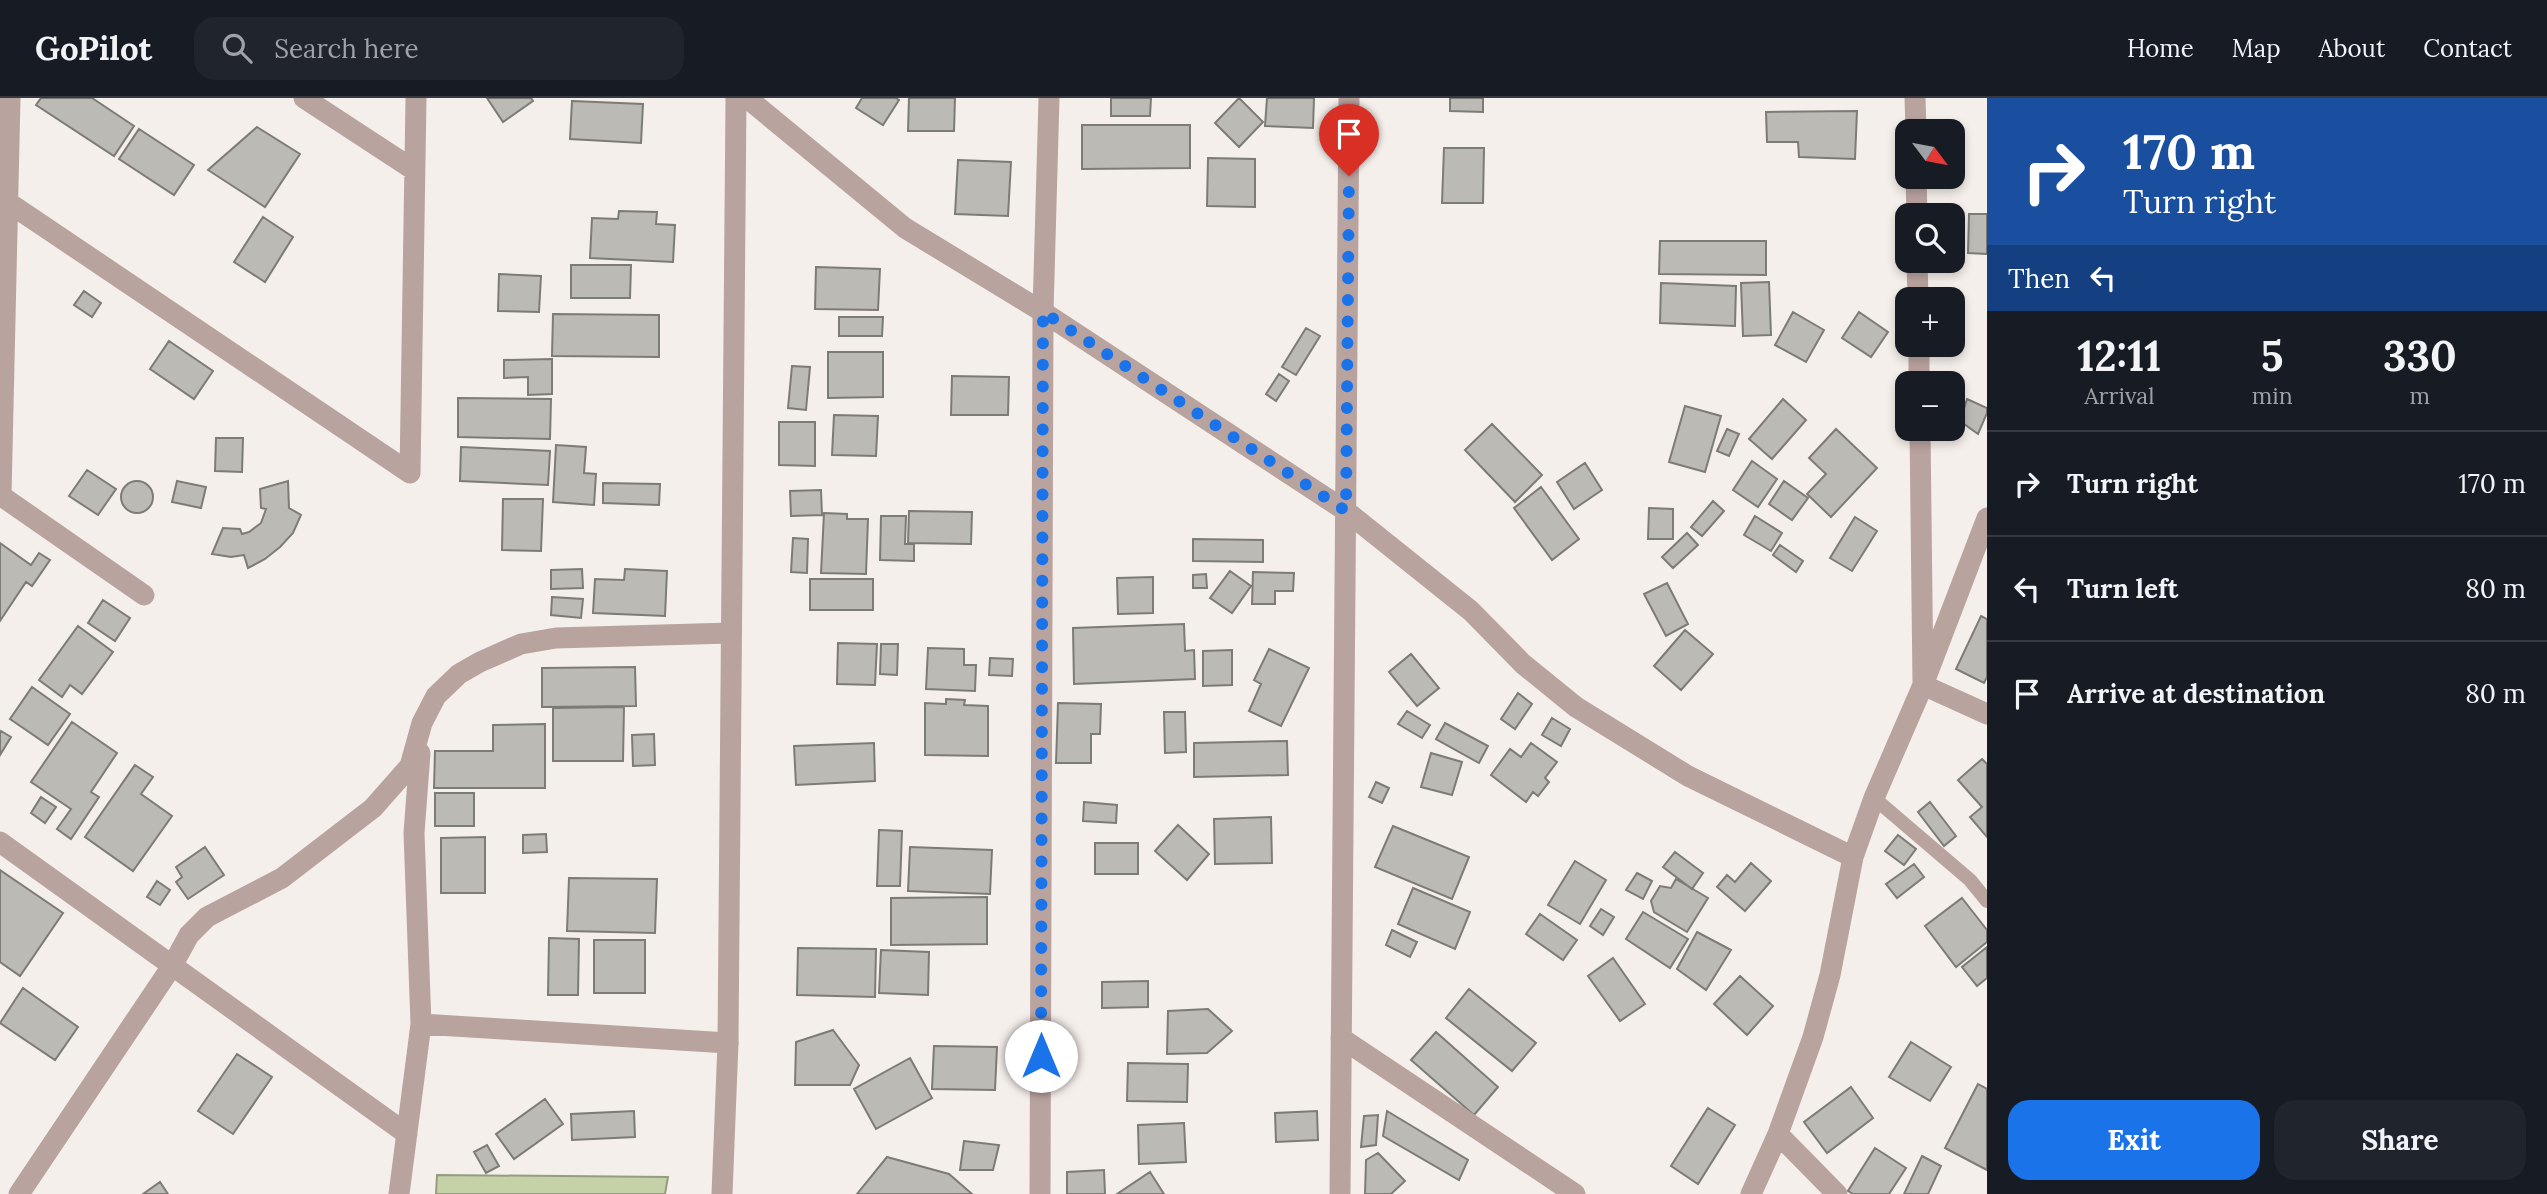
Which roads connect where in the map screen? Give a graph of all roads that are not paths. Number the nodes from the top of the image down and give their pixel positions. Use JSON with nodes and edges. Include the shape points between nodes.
{"nodes":[{"id":1,"x":10,"y":98,"type":"edge"},
{"id":2,"x":304,"y":98,"type":"edge"},
{"id":3,"x":416,"y":98,"type":"edge"},
{"id":4,"x":736,"y":98,"type":"edge"},
{"id":5,"x":747,"y":98,"type":"edge"},
{"id":6,"x":1049,"y":98,"type":"edge"},
{"id":7,"x":1349,"y":98,"type":"edge"},
{"id":8,"x":1915,"y":98,"type":"edge"},
{"id":9,"x":1916,"y":119,"type":"edge"},
{"id":10,"x":414,"y":170,"type":"junction"},
{"id":11,"x":9,"y":203,"type":"junction"},
{"id":12,"x":1043,"y":312,"type":"junction"},
{"id":13,"x":1920,"y":441,"type":"edge"},
{"id":14,"x":0,"y":495,"type":"edge"},
{"id":15,"x":1346,"y":511,"type":"junction"},
{"id":16,"x":1987,"y":518,"type":"edge"},
{"id":17,"x":144,"y":594,"type":"dead end"},
{"id":18,"x":731,"y":634,"type":"junction"},
{"id":19,"x":1923,"y":685,"type":"junction"},
{"id":20,"x":1987,"y":714,"type":"edge"},
{"id":21,"x":422,"y":723,"type":"junction"},
{"id":22,"x":1874,"y":798,"type":"junction"},
{"id":23,"x":0,"y":842,"type":"edge"},
{"id":24,"x":1853,"y":857,"type":"junction"},
{"id":25,"x":1987,"y":901,"type":"edge"},
{"id":26,"x":172,"y":966,"type":"junction"},
{"id":27,"x":421,"y":1024,"type":"junction"},
{"id":28,"x":1341,"y":1038,"type":"junction"},
{"id":29,"x":728,"y":1043,"type":"junction"},
{"id":30,"x":407,"y":1134,"type":"junction"},
{"id":31,"x":1778,"y":1134,"type":"junction"},
{"id":32,"x":19,"y":1194,"type":"edge"},
{"id":33,"x":399,"y":1194,"type":"edge"},
{"id":34,"x":722,"y":1194,"type":"edge"},
{"id":35,"x":1040,"y":1194,"type":"edge"},
{"id":36,"x":1340,"y":1194,"type":"edge"},
{"id":37,"x":1575,"y":1194,"type":"edge"},
{"id":38,"x":1751,"y":1194,"type":"edge"},
{"id":39,"x":1837,"y":1194,"type":"edge"}],
"edges":[{"from":1,"to":11,"type":"street"},
{"from":2,"to":10,"type":"street"},
{"from":3,"to":10,"type":"street"},
{"from":4,"to":18,"type":"street"},
{"from":5,"to":12,"type":"street","via":[[905,228]]},
{"from":6,"to":12,"type":"street"},
{"from":7,"to":15,"type":"street"},
{"from":8,"to":9,"type":"street"},
{"from":10,"to":11,"type":"street","via":[[410,473]]},
{"from":11,"to":14,"type":"street"},
{"from":12,"to":15,"type":"street"},
{"from":12,"to":35,"type":"street"},
{"from":13,"to":19,"type":"street"},
{"from":14,"to":17,"type":"street"},
{"from":15,"to":24,"type":"street","via":[[1471,611],[1522,664],[1576,707],[1688,776]]},
{"from":15,"to":28,"type":"street"},
{"from":16,"to":19,"type":"street"},
{"from":18,"to":21,"type":"street","via":[[555,638],[521,644],[459,674],[436,696]]},
{"from":18,"to":29,"type":"street"},
{"from":19,"to":20,"type":"street"},
{"from":19,"to":22,"type":"street"},
{"from":21,"to":26,"type":"street","via":[[410,766],[373,808],[282,878],[208,916],[197,925]]},
{"from":21,"to":27,"type":"street","via":[[414,833]]},
{"from":22,"to":24,"type":"street"},
{"from":22,"to":25,"type":"lane","via":[[1970,880]]},
{"from":23,"to":26,"type":"street"},
{"from":24,"to":31,"type":"street","via":[[1830,975]]},
{"from":26,"to":30,"type":"street"},
{"from":26,"to":32,"type":"street"},
{"from":27,"to":29,"type":"street"},
{"from":27,"to":30,"type":"street"},
{"from":28,"to":36,"type":"street"},
{"from":28,"to":37,"type":"street"},
{"from":29,"to":34,"type":"street"},
{"from":30,"to":33,"type":"street"},
{"from":31,"to":38,"type":"street"},
{"from":31,"to":39,"type":"street"}]}
